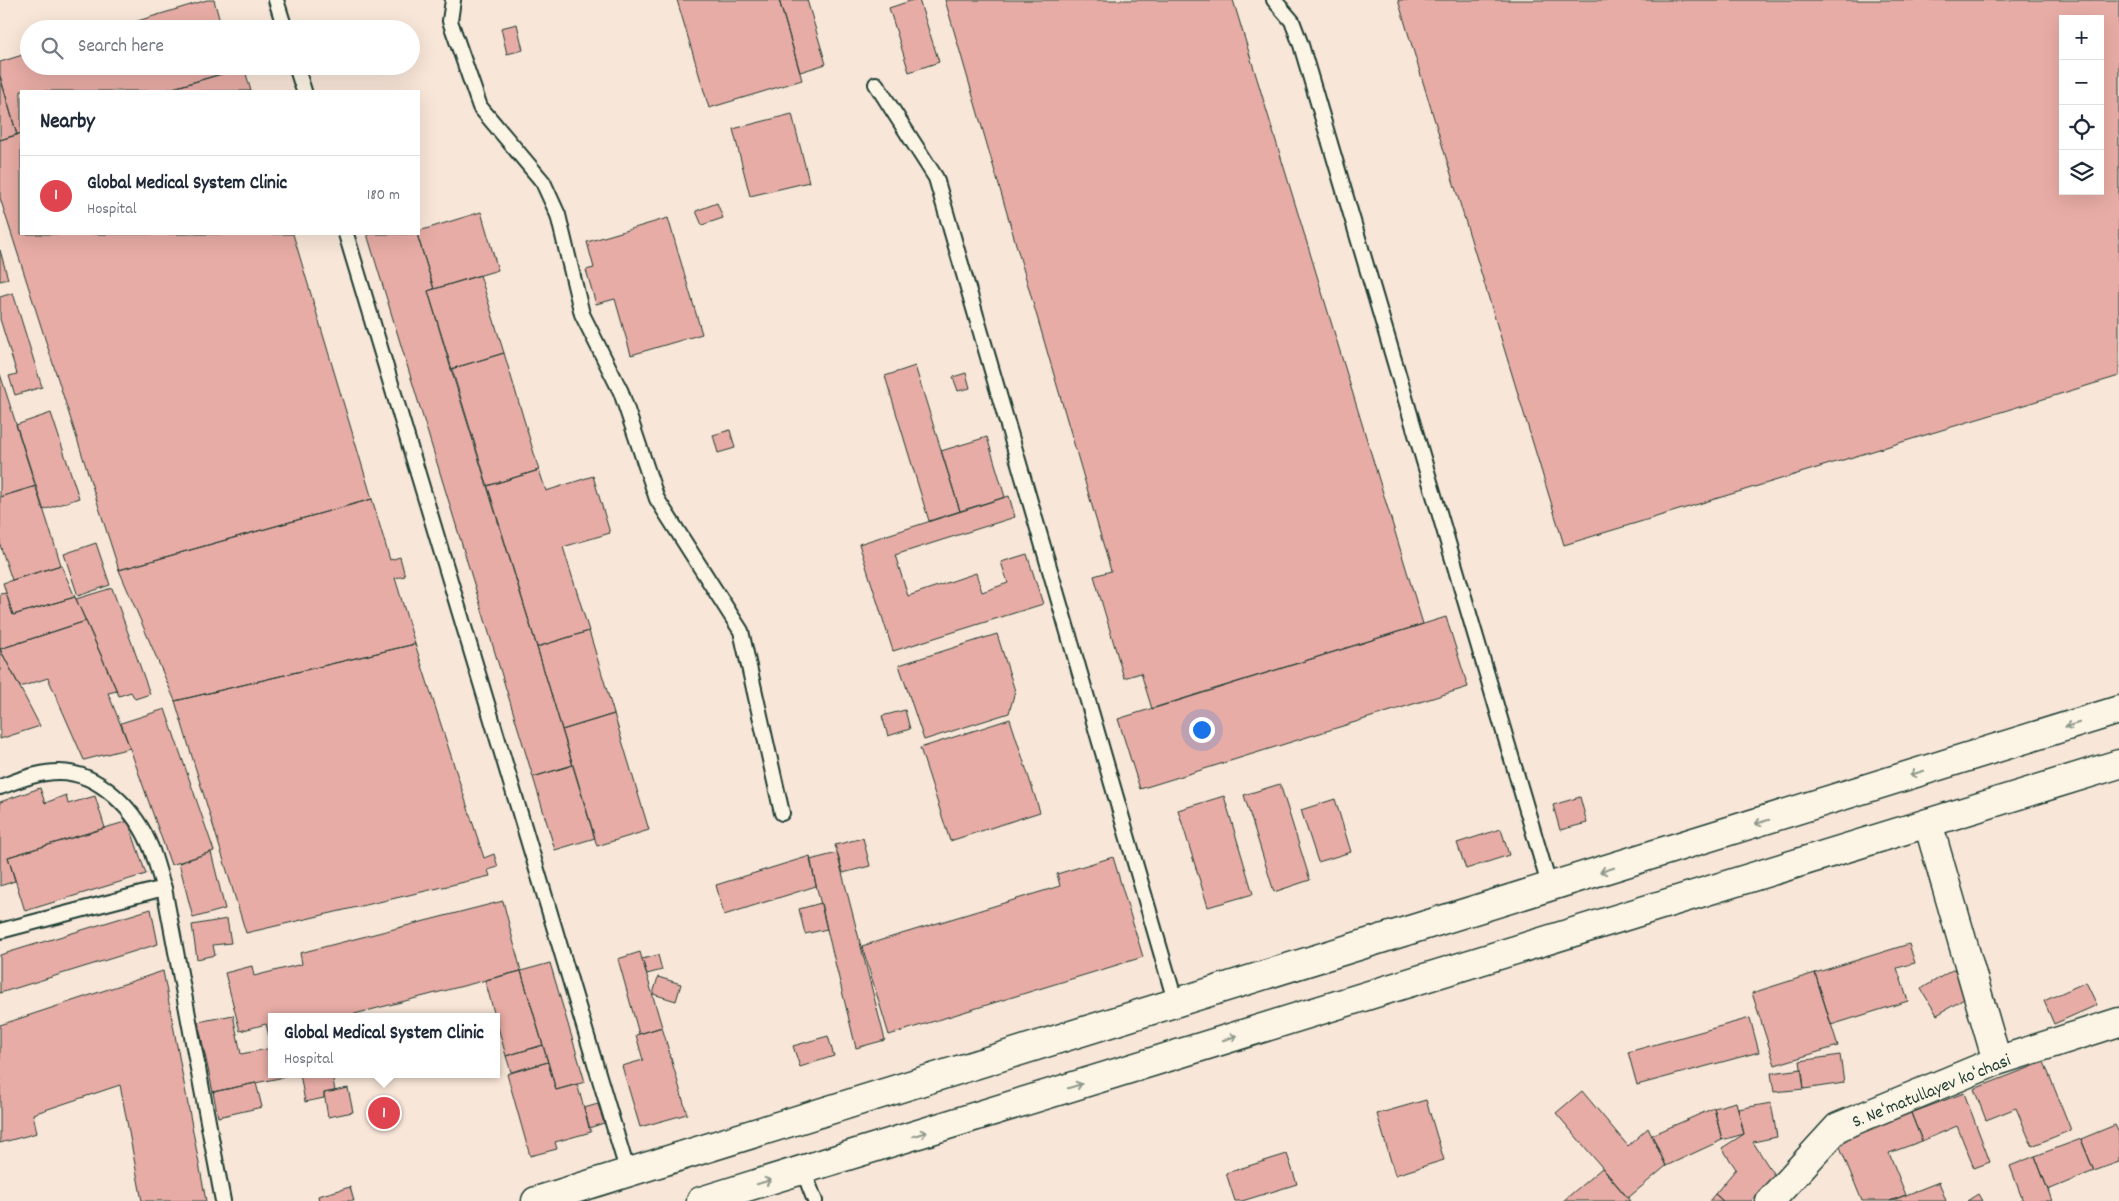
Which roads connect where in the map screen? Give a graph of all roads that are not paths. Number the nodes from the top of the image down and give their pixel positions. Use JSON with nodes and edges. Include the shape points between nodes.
{"nodes":[{"id":1,"x":276,"y":0,"type":"edge"},
{"id":2,"x":453,"y":0,"type":"edge"},
{"id":3,"x":1274,"y":0,"type":"edge"},
{"id":4,"x":282,"y":20,"type":"edge"},
{"id":5,"x":299,"y":75,"type":"edge"},
{"id":6,"x":876,"y":84,"type":"dead end"},
{"id":7,"x":304,"y":90,"type":"edge"},
{"id":8,"x":346,"y":235,"type":"edge"},
{"id":9,"x":2119,"y":710,"type":"edge"},
{"id":10,"x":2119,"y":764,"type":"edge"},
{"id":11,"x":0,"y":787,"type":"edge"},
{"id":12,"x":782,"y":813,"type":"dead end"},
{"id":13,"x":1928,"y":823,"type":"junction"},
{"id":14,"x":164,"y":888,"type":"junction"},
{"id":15,"x":1550,"y":888,"type":"junction"},
{"id":16,"x":0,"y":931,"type":"edge"},
{"id":17,"x":1176,"y":1004,"type":"junction"},
{"id":18,"x":2119,"y":1022,"type":"edge"},
{"id":19,"x":1997,"y":1061,"type":"junction"},
{"id":20,"x":803,"y":1170,"type":"junction"},
{"id":21,"x":628,"y":1173,"type":"junction"},
{"id":22,"x":224,"y":1201,"type":"edge"},
{"id":23,"x":536,"y":1201,"type":"edge"},
{"id":24,"x":701,"y":1201,"type":"edge"},
{"id":25,"x":815,"y":1201,"type":"edge"},
{"id":26,"x":1770,"y":1201,"type":"edge"}],
"edges":[{"from":1,"to":4,"type":"lane"},
{"from":2,"to":12,"type":"lane","via":[[450,21],[480,108],[543,182],[558,215],[582,314],[621,392],[657,499],[741,632]]},
{"from":3,"to":15,"type":"lane","via":[[1292,20],[1301,45]]},
{"from":5,"to":7,"type":"lane"},
{"from":6,"to":17,"type":"lane","via":[[936,178]]},
{"from":8,"to":21,"type":"lane"},
{"from":9,"to":15,"type":"main road","one_way":true},
{"from":10,"to":13,"type":"main road"},
{"from":11,"to":14,"type":"lane","via":[[32,775],[60,772],[91,779],[114,795],[134,818],[151,847]]},
{"from":13,"to":19,"type":"main road"},
{"from":20,"to":13,"type":"main road","one_way":true},
{"from":14,"to":16,"type":"lane"},
{"from":14,"to":22,"type":"lane"},
{"from":15,"to":17,"type":"main road"},
{"from":17,"to":21,"type":"main road"},
{"from":18,"to":19,"type":"main road","name":"S. Neʻmatullayev koʻchasi"},
{"from":19,"to":26,"type":"main road","name":"S. Neʻmatullayev koʻchasi","via":[[1838,1127]]},
{"from":24,"to":20,"type":"main road","one_way":true},
{"from":20,"to":25,"type":"lane"},
{"from":21,"to":23,"type":"main road"}]}
